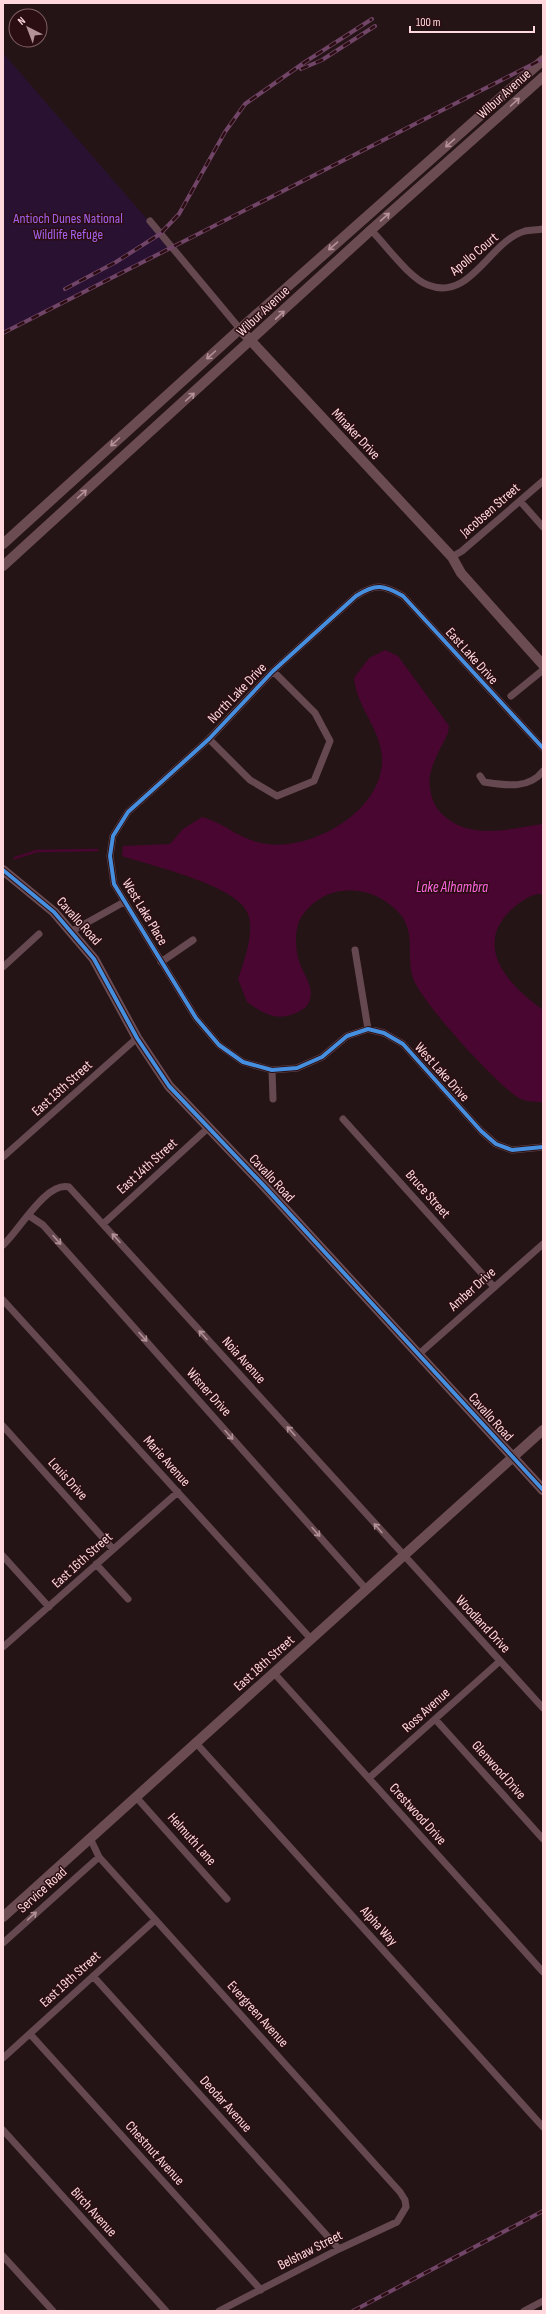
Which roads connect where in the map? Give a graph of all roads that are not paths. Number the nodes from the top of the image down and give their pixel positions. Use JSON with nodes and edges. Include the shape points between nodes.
{"nodes":[{"id":1,"x":543,"y":60,"type":"edge"},
{"id":2,"x":543,"y":77,"type":"edge"},
{"id":3,"x":362,"y":220,"type":"junction"},
{"id":4,"x":150,"y":221,"type":"dead end"},
{"id":5,"x":543,"y":229,"type":"edge"},
{"id":6,"x":371,"y":230,"type":"junction"},
{"id":7,"x":240,"y":329,"type":"junction"},
{"id":8,"x":251,"y":342,"type":"junction"},
{"id":9,"x":543,"y":481,"type":"edge"},
{"id":10,"x":66,"y":487,"type":"junction"},
{"id":11,"x":520,"y":501,"type":"junction"},
{"id":12,"x":46,"y":526,"type":"junction"},
{"id":13,"x":543,"y":527,"type":"edge"},
{"id":14,"x":3,"y":544,"type":"edge"},
{"id":15,"x":452,"y":557,"type":"junction"},
{"id":16,"x":3,"y":566,"type":"edge"},
{"id":17,"x":380,"y":586,"type":"joint"},
{"id":18,"x":543,"y":664,"type":"edge"},
{"id":19,"x":543,"y":670,"type":"edge"},
{"id":20,"x":273,"y":671,"type":"junction"},
{"id":21,"x":511,"y":696,"type":"dead end"},
{"id":22,"x":209,"y":739,"type":"junction"},
{"id":23,"x":543,"y":748,"type":"edge"},
{"id":24,"x":543,"y":771,"type":"edge"},
{"id":25,"x":480,"y":776,"type":"dead end"},
{"id":26,"x":118,"y":826,"type":"joint"},
{"id":27,"x":3,"y":870,"type":"edge"},
{"id":28,"x":124,"y":902,"type":"junction"},
{"id":29,"x":72,"y":932,"type":"junction"},
{"id":30,"x":39,"y":934,"type":"dead end"},
{"id":31,"x":193,"y":940,"type":"dead end"},
{"id":32,"x":355,"y":950,"type":"dead end"},
{"id":33,"x":161,"y":962,"type":"junction"},
{"id":34,"x":3,"y":967,"type":"edge"},
{"id":35,"x":368,"y":1029,"type":"junction"},
{"id":36,"x":137,"y":1038,"type":"junction"},
{"id":37,"x":272,"y":1070,"type":"junction"},
{"id":38,"x":273,"y":1099,"type":"dead end"},
{"id":39,"x":344,"y":1119,"type":"dead end"},
{"id":40,"x":208,"y":1128,"type":"junction"},
{"id":41,"x":543,"y":1147,"type":"edge"},
{"id":42,"x":3,"y":1157,"type":"edge"},
{"id":43,"x":28,"y":1215,"type":"junction"},
{"id":44,"x":103,"y":1224,"type":"junction"},
{"id":45,"x":543,"y":1244,"type":"edge"},
{"id":46,"x":3,"y":1246,"type":"edge"},
{"id":47,"x":494,"y":1288,"type":"junction"},
{"id":48,"x":3,"y":1300,"type":"edge"},
{"id":49,"x":419,"y":1354,"type":"junction"},
{"id":50,"x":3,"y":1426,"type":"edge"},
{"id":51,"x":543,"y":1430,"type":"edge"},
{"id":52,"x":513,"y":1457,"type":"junction"},
{"id":53,"x":543,"y":1490,"type":"edge"},
{"id":54,"x":178,"y":1492,"type":"junction"},
{"id":55,"x":113,"y":1550,"type":"junction"},
{"id":56,"x":3,"y":1556,"type":"edge"},
{"id":57,"x":404,"y":1557,"type":"junction"},
{"id":58,"x":96,"y":1564,"type":"junction"},
{"id":59,"x":367,"y":1590,"type":"junction"},
{"id":60,"x":128,"y":1599,"type":"dead end"},
{"id":61,"x":50,"y":1606,"type":"junction"},
{"id":62,"x":311,"y":1639,"type":"junction"},
{"id":63,"x":3,"y":1647,"type":"edge"},
{"id":64,"x":500,"y":1661,"type":"junction"},
{"id":65,"x":274,"y":1673,"type":"junction"},
{"id":66,"x":543,"y":1708,"type":"edge"},
{"id":67,"x":435,"y":1719,"type":"junction"},
{"id":68,"x":196,"y":1743,"type":"junction"},
{"id":69,"x":369,"y":1778,"type":"junction"},
{"id":70,"x":136,"y":1797,"type":"junction"},
{"id":71,"x":90,"y":1838,"type":"junction"},
{"id":72,"x":543,"y":1839,"type":"edge"},
{"id":73,"x":99,"y":1857,"type":"junction"},
{"id":74,"x":227,"y":1899,"type":"dead end"},
{"id":75,"x":3,"y":1917,"type":"edge"},
{"id":76,"x":155,"y":1920,"type":"junction"},
{"id":77,"x":3,"y":1943,"type":"edge"},
{"id":78,"x":543,"y":1972,"type":"edge"},
{"id":79,"x":93,"y":1976,"type":"junction"},
{"id":80,"x":30,"y":2034,"type":"junction"},
{"id":81,"x":3,"y":2058,"type":"edge"},
{"id":82,"x":543,"y":2127,"type":"edge"},
{"id":83,"x":3,"y":2130,"type":"edge"},
{"id":84,"x":406,"y":2206,"type":"joint"},
{"id":85,"x":339,"y":2249,"type":"junction"},
{"id":86,"x":3,"y":2256,"type":"edge"},
{"id":87,"x":261,"y":2290,"type":"junction"},
{"id":88,"x":543,"y":2301,"type":"edge"},
{"id":89,"x":53,"y":2311,"type":"edge"},
{"id":90,"x":166,"y":2311,"type":"edge"},
{"id":91,"x":219,"y":2311,"type":"edge"},
{"id":92,"x":524,"y":2311,"type":"edge"}],
"edges":[{"from":1,"to":3,"type":"main road","name":"Wilbur Avenue","one_way":true},
{"from":6,"to":2,"type":"main road","name":"Wilbur Avenue","one_way":true},
{"from":3,"to":6,"type":"main road"},
{"from":3,"to":7,"type":"main road","name":"Wilbur Avenue","one_way":true},
{"from":4,"to":7,"type":"street","name":"Minaker Drive"},
{"from":5,"to":6,"type":"street","name":"Apollo Court","via":[[524,231],[503,244],[460,285],[448,289],[428,285],[413,275]]},
{"from":8,"to":6,"type":"main road","name":"Wilbur Avenue","one_way":true},
{"from":7,"to":8,"type":"main road","name":"Minaker Drive"},
{"from":7,"to":10,"type":"main road","name":"Wilbur Avenue","one_way":true},
{"from":12,"to":8,"type":"main road","name":"Wilbur Avenue","one_way":true},
{"from":8,"to":15,"type":"main road","name":"Minaker Drive"},
{"from":9,"to":11,"type":"street","name":"Jacobsen Street"},
{"from":10,"to":12,"type":"main road","via":[[65,501],[53,512]]},
{"from":10,"to":14,"type":"main road","name":"Wilbur Avenue"},
{"from":11,"to":13,"type":"street"},
{"from":11,"to":15,"type":"street","name":"Jacobsen Street"},
{"from":12,"to":16,"type":"main road","name":"Wilbur Avenue"},
{"from":15,"to":18,"type":"main road","name":"Minaker Drive","via":[[461,573]]},
{"from":17,"to":20,"type":"street","name":"North Lake Drive","via":[[368,588],[356,596]]},
{"from":17,"to":23,"type":"street","name":"East Lake Drive","via":[[404,596]]},
{"from":19,"to":21,"type":"street"},
{"from":20,"to":22,"type":"street","name":"North Lake Drive"},
{"from":20,"to":22,"type":"street","via":[[315,713],[330,741],[314,781],[276,796],[250,780]]},
{"from":22,"to":26,"type":"street","name":"North Lake Drive","via":[[128,812]]},
{"from":24,"to":25,"type":"street","via":[[539,776],[515,786],[484,782]]},
{"from":26,"to":28,"type":"street","name":"West Lake Place","via":[[111,849],[110,869],[114,884]]},
{"from":27,"to":29,"type":"main road","name":"Cavallo Road","via":[[54,912]]},
{"from":28,"to":29,"type":"street"},
{"from":28,"to":33,"type":"street","name":"West Lake Place"},
{"from":29,"to":36,"type":"main road","name":"Cavallo Road","via":[[94,959]]},
{"from":30,"to":34,"type":"street"},
{"from":31,"to":33,"type":"street","name":"West Lake Place"},
{"from":32,"to":35,"type":"street"},
{"from":33,"to":37,"type":"street","via":[[196,1018],[219,1045],[243,1062]]},
{"from":35,"to":37,"type":"street","via":[[347,1036],[322,1057],[298,1068]]},
{"from":35,"to":41,"type":"street","name":"West Lake Drive","via":[[384,1033],[403,1044],[481,1131],[496,1144],[512,1150]]},
{"from":36,"to":40,"type":"main road","name":"Cavallo Road","via":[[169,1086]]},
{"from":36,"to":42,"type":"street","name":"East 13th Street"},
{"from":37,"to":38,"type":"street"},
{"from":39,"to":47,"type":"street","name":"Bruce Street"},
{"from":40,"to":44,"type":"street","name":"East 14th Street"},
{"from":40,"to":49,"type":"main road","name":"Cavallo Road","via":[[265,1186]]},
{"from":43,"to":44,"type":"street","name":"Noia Avenue","via":[[56,1187],[62,1185],[69,1187]]},
{"from":43,"to":46,"type":"street"},
{"from":43,"to":59,"type":"street","name":"Wisner Drive","one_way":true,"via":[[43,1225]]},
{"from":57,"to":44,"type":"street","name":"Noia Avenue","one_way":true},
{"from":45,"to":47,"type":"street","name":"Amber Drive"},
{"from":47,"to":49,"type":"street","name":"Amber Drive"},
{"from":48,"to":54,"type":"street","name":"Marie Avenue"},
{"from":49,"to":52,"type":"main road","name":"Cavallo Road"},
{"from":50,"to":55,"type":"street","name":"Louis Drive"},
{"from":51,"to":52,"type":"main road","name":"East 18th Street"},
{"from":52,"to":53,"type":"main road","name":"Cavallo Road"},
{"from":52,"to":57,"type":"main road","name":"East 18th Street"},
{"from":54,"to":55,"type":"street","name":"East 16th Street"},
{"from":54,"to":62,"type":"street","name":"Marie Avenue"},
{"from":55,"to":58,"type":"street","name":"East 16th Street"},
{"from":56,"to":61,"type":"street"},
{"from":57,"to":59,"type":"main road","name":"East 18th Street"},
{"from":57,"to":64,"type":"street","name":"Woodland Drive"},
{"from":58,"to":60,"type":"street"},
{"from":58,"to":61,"type":"street","name":"East 16th Street"},
{"from":59,"to":62,"type":"main road","name":"East 18th Street"},
{"from":61,"to":63,"type":"street","name":"East 16th Street"},
{"from":62,"to":65,"type":"main road","name":"East 18th Street"},
{"from":64,"to":66,"type":"street","name":"Woodland Drive"},
{"from":64,"to":67,"type":"street","name":"Ross Avenue"},
{"from":65,"to":68,"type":"main road","name":"East 18th Street"},
{"from":65,"to":69,"type":"street","name":"Crestwood Drive"},
{"from":67,"to":69,"type":"street","name":"Ross Avenue"},
{"from":67,"to":72,"type":"street","name":"Glenwood Drive"},
{"from":68,"to":70,"type":"main road","name":"East 18th Street"},
{"from":68,"to":82,"type":"street","name":"Alpha Way"},
{"from":69,"to":78,"type":"street","name":"Crestwood Drive"},
{"from":70,"to":71,"type":"main road","name":"East 18th Street"},
{"from":70,"to":74,"type":"street","name":"Helmuth Lane"},
{"from":71,"to":73,"type":"street","name":"Evergreen Avenue"},
{"from":71,"to":75,"type":"main road","name":"East 18th Street"},
{"from":73,"to":76,"type":"street","name":"Evergreen Avenue"},
{"from":77,"to":73,"type":"street","name":"Service Road","one_way":true},
{"from":76,"to":79,"type":"street","name":"East 19th Street"},
{"from":76,"to":84,"type":"street","name":"Evergreen Avenue","via":[[400,2192]]},
{"from":79,"to":80,"type":"street","name":"East 19th Street"},
{"from":79,"to":85,"type":"street","name":"Deodar Avenue"},
{"from":80,"to":81,"type":"street","name":"East 19th Street"},
{"from":80,"to":87,"type":"street","name":"Chestnut Avenue"},
{"from":83,"to":90,"type":"street","name":"Birch Avenue"},
{"from":84,"to":85,"type":"street","name":"Belshaw Street","via":[[397,2222]]},
{"from":85,"to":87,"type":"street","name":"Belshaw Street"},
{"from":86,"to":89,"type":"street"},
{"from":87,"to":91,"type":"street","name":"Belshaw Street"},
{"from":88,"to":92,"type":"street"}]}
